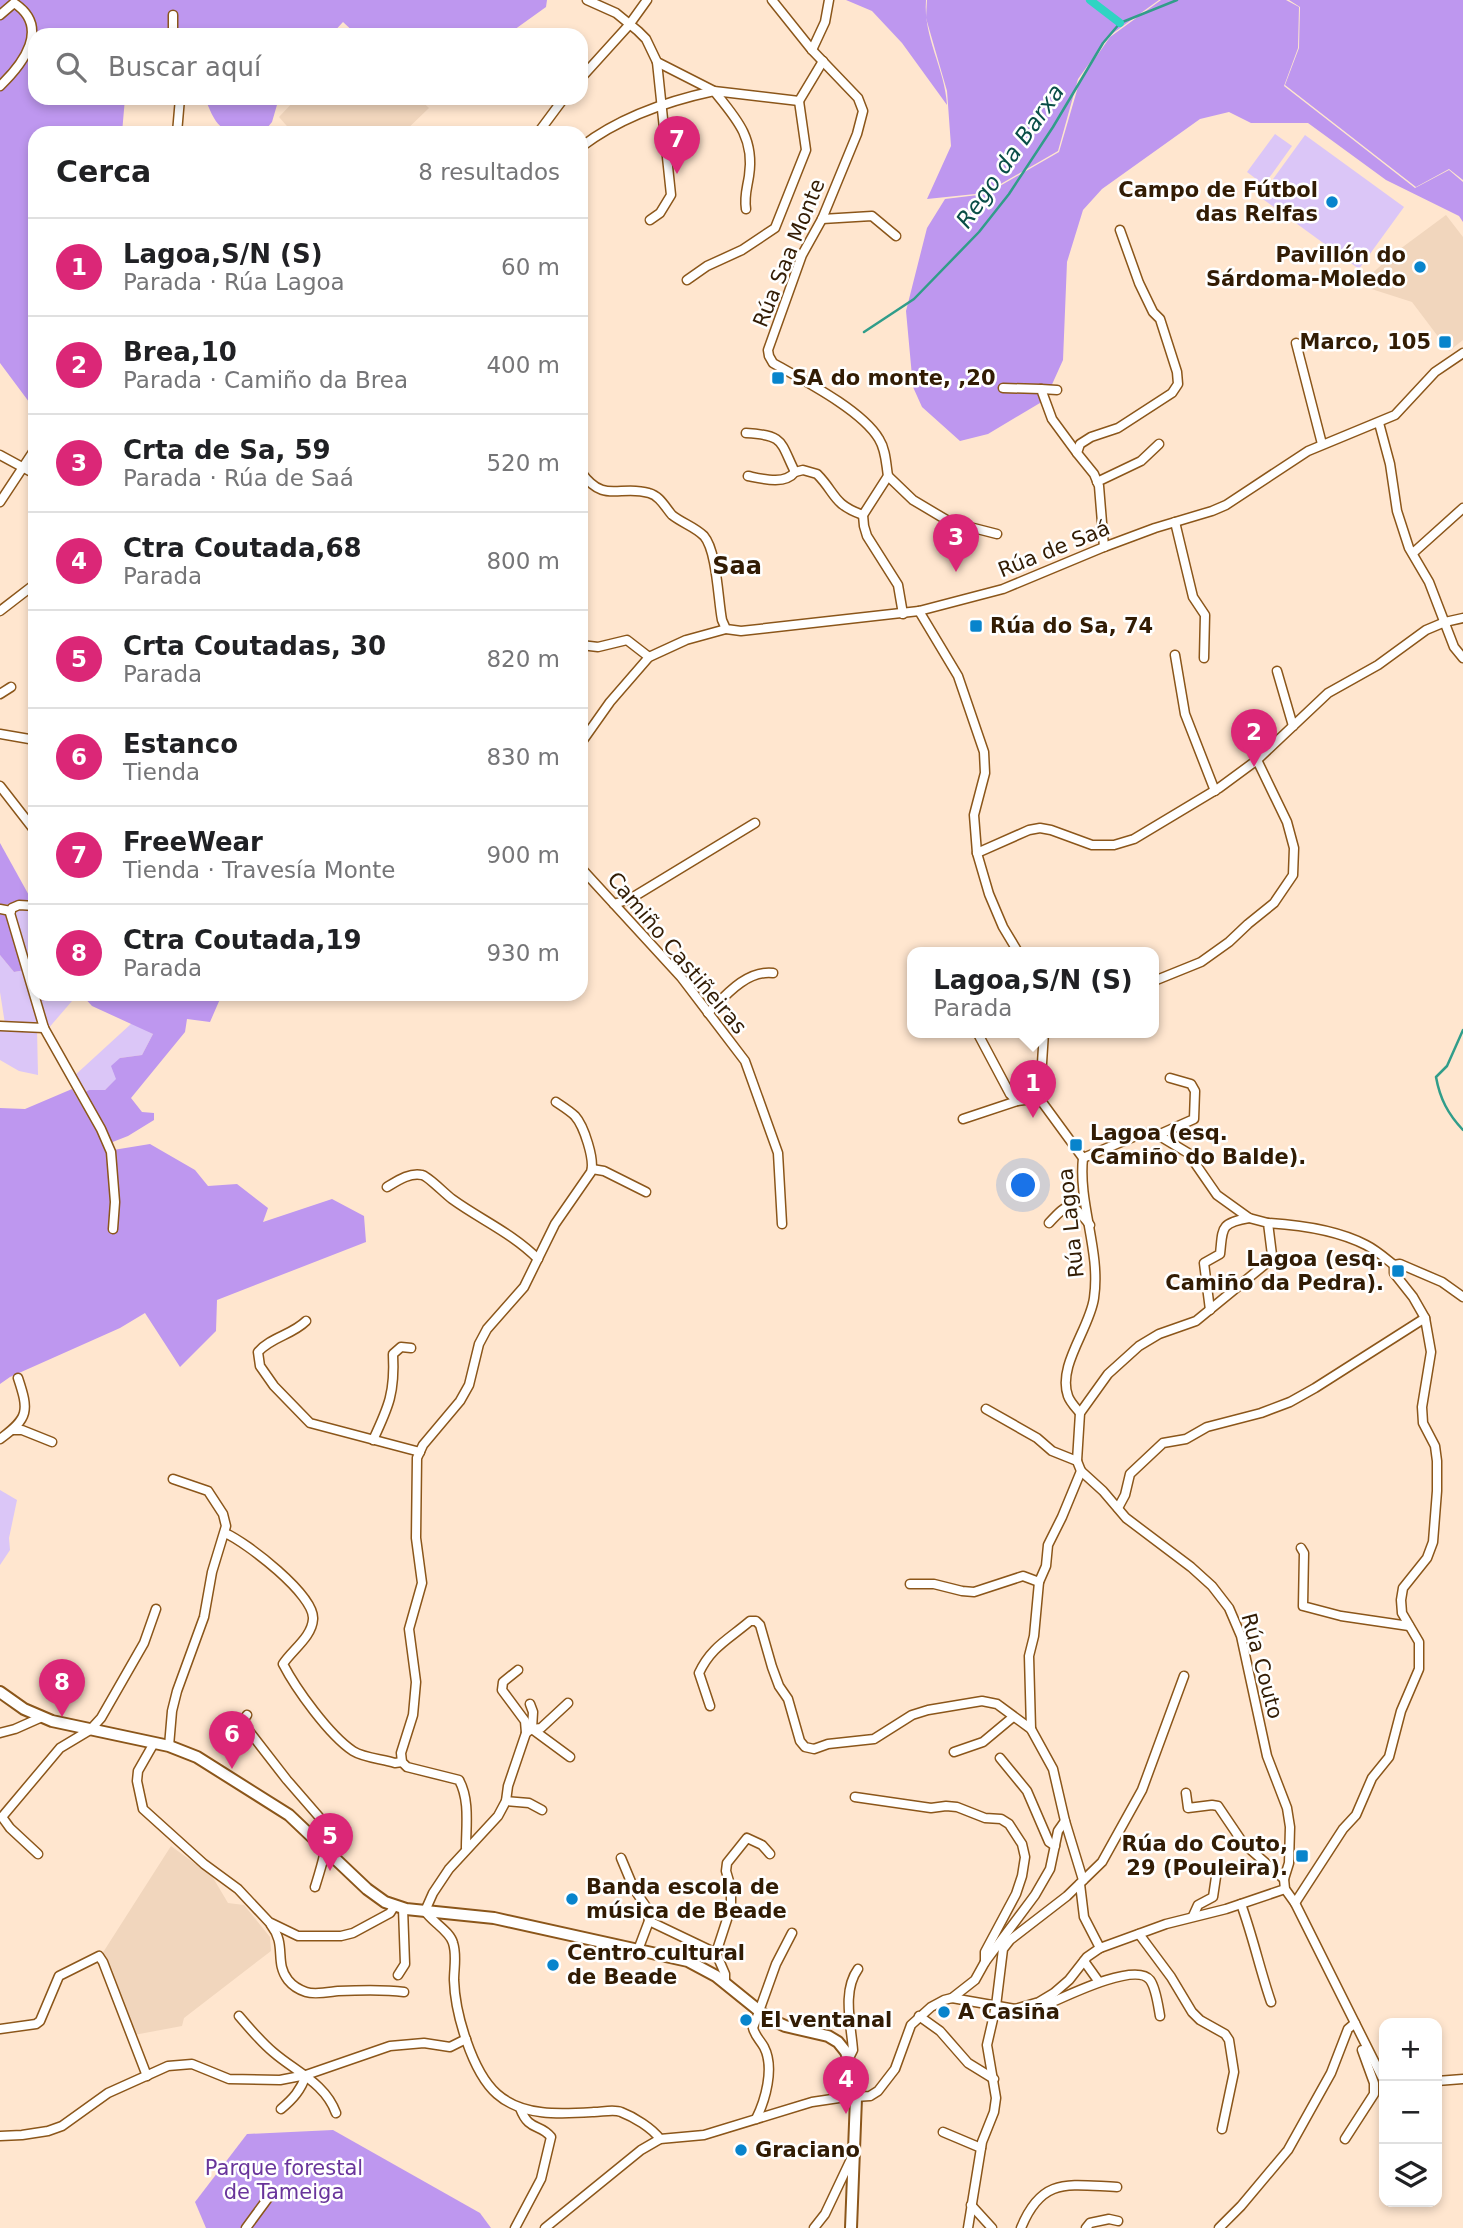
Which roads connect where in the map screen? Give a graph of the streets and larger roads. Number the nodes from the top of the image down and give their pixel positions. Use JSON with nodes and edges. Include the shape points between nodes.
{"nodes":[{"id":1,"x":587,"y":0,"type":"edge"},
{"id":2,"x":647,"y":0,"type":"edge"},
{"id":3,"x":772,"y":0,"type":"edge"},
{"id":4,"x":830,"y":0,"type":"edge"},
{"id":5,"x":14,"y":2,"type":"edge"},
{"id":6,"x":0,"y":15,"type":"edge"},
{"id":7,"x":173,"y":15,"type":"dead end"},
{"id":8,"x":629,"y":24,"type":"junction"},
{"id":9,"x":32,"y":28,"type":"edge"},
{"id":10,"x":173,"y":28,"type":"edge"},
{"id":11,"x":28,"y":47,"type":"edge"},
{"id":12,"x":812,"y":50,"type":"junction"},
{"id":13,"x":823,"y":61,"type":"junction"},
{"id":14,"x":657,"y":62,"type":"junction"},
{"id":15,"x":588,"y":70,"type":"edge"},
{"id":16,"x":0,"y":86,"type":"edge"},
{"id":17,"x":714,"y":91,"type":"junction"},
{"id":18,"x":799,"y":101,"type":"junction"},
{"id":19,"x":662,"y":104,"type":"junction"},
{"id":20,"x":179,"y":105,"type":"edge"},
{"id":21,"x":559,"y":105,"type":"edge"},
{"id":22,"x":178,"y":126,"type":"edge"},
{"id":23,"x":543,"y":126,"type":"edge"},
{"id":24,"x":588,"y":142,"type":"edge"},
{"id":25,"x":747,"y":209,"type":"dead end"},
{"id":26,"x":822,"y":219,"type":"junction"},
{"id":27,"x":650,"y":220,"type":"dead end"},
{"id":28,"x":1120,"y":230,"type":"dead end"},
{"id":29,"x":896,"y":236,"type":"dead end"},
{"id":30,"x":687,"y":279,"type":"dead end"},
{"id":31,"x":1296,"y":342,"type":"dead end"},
{"id":32,"x":1463,"y":353,"type":"edge"},
{"id":33,"x":1003,"y":388,"type":"dead end"},
{"id":34,"x":1041,"y":389,"type":"junction"},
{"id":35,"x":1056,"y":390,"type":"dead end"},
{"id":36,"x":1379,"y":423,"type":"junction"},
{"id":37,"x":746,"y":433,"type":"dead end"},
{"id":38,"x":1159,"y":444,"type":"dead end"},
{"id":39,"x":1322,"y":444,"type":"junction"},
{"id":40,"x":1077,"y":453,"type":"junction"},
{"id":41,"x":0,"y":455,"type":"edge"},
{"id":42,"x":28,"y":460,"type":"edge"},
{"id":43,"x":23,"y":468,"type":"junction"},
{"id":44,"x":28,"y":470,"type":"edge"},
{"id":45,"x":795,"y":472,"type":"junction"},
{"id":46,"x":748,"y":476,"type":"dead end"},
{"id":47,"x":888,"y":476,"type":"junction"},
{"id":48,"x":1097,"y":482,"type":"junction"},
{"id":49,"x":588,"y":484,"type":"edge"},
{"id":50,"x":0,"y":502,"type":"edge"},
{"id":51,"x":1463,"y":508,"type":"edge"},
{"id":52,"x":863,"y":515,"type":"junction"},
{"id":53,"x":1175,"y":522,"type":"junction"},
{"id":54,"x":997,"y":534,"type":"dead end"},
{"id":55,"x":1104,"y":547,"type":"junction"},
{"id":56,"x":1413,"y":554,"type":"junction"},
{"id":57,"x":28,"y":589,"type":"edge"},
{"id":58,"x":0,"y":611,"type":"edge"},
{"id":59,"x":919,"y":611,"type":"junction"},
{"id":60,"x":903,"y":614,"type":"junction"},
{"id":61,"x":1463,"y":618,"type":"edge"},
{"id":62,"x":1444,"y":622,"type":"junction"},
{"id":63,"x":726,"y":629,"type":"junction"},
{"id":64,"x":588,"y":646,"type":"edge"},
{"id":65,"x":1175,"y":655,"type":"dead end"},
{"id":66,"x":649,"y":657,"type":"junction"},
{"id":67,"x":1463,"y":657,"type":"edge"},
{"id":68,"x":1204,"y":658,"type":"dead end"},
{"id":69,"x":1276,"y":671,"type":"dead end"},
{"id":70,"x":11,"y":687,"type":"dead end"},
{"id":71,"x":0,"y":694,"type":"edge"},
{"id":72,"x":1293,"y":726,"type":"junction"},
{"id":73,"x":588,"y":733,"type":"edge"},
{"id":74,"x":0,"y":734,"type":"edge"},
{"id":75,"x":28,"y":739,"type":"edge"},
{"id":76,"x":1257,"y":760,"type":"junction"},
{"id":77,"x":0,"y":786,"type":"edge"},
{"id":78,"x":1215,"y":790,"type":"junction"},
{"id":79,"x":28,"y":822,"type":"edge"},
{"id":80,"x":755,"y":823,"type":"dead end"},
{"id":81,"x":977,"y":853,"type":"junction"},
{"id":82,"x":588,"y":876,"type":"edge"},
{"id":83,"x":614,"y":904,"type":"junction"},
{"id":84,"x":28,"y":905,"type":"edge"},
{"id":85,"x":0,"y":909,"type":"edge"},
{"id":86,"x":11,"y":911,"type":"junction"},
{"id":87,"x":1015,"y":947,"type":"edge"},
{"id":88,"x":28,"y":971,"type":"edge"},
{"id":89,"x":773,"y":973,"type":"dead end"},
{"id":90,"x":1159,"y":979,"type":"edge"},
{"id":91,"x":36,"y":1001,"type":"edge"},
{"id":92,"x":708,"y":1013,"type":"junction"},
{"id":93,"x":0,"y":1026,"type":"edge"},
{"id":94,"x":44,"y":1028,"type":"junction"},
{"id":95,"x":980,"y":1038,"type":"edge"},
{"id":96,"x":1044,"y":1038,"type":"edge"},
{"id":97,"x":1170,"y":1077,"type":"dead end"},
{"id":98,"x":1041,"y":1098,"type":"junction"},
{"id":99,"x":1017,"y":1101,"type":"junction"},
{"id":100,"x":556,"y":1102,"type":"dead end"},
{"id":101,"x":963,"y":1119,"type":"dead end"},
{"id":102,"x":1158,"y":1135,"type":"junction"},
{"id":103,"x":1083,"y":1158,"type":"junction"},
{"id":104,"x":592,"y":1169,"type":"junction"},
{"id":105,"x":387,"y":1187,"type":"dead end"},
{"id":106,"x":646,"y":1192,"type":"dead end"},
{"id":107,"x":1249,"y":1218,"type":"junction"},
{"id":108,"x":1049,"y":1223,"type":"dead end"},
{"id":109,"x":1268,"y":1223,"type":"junction"},
{"id":110,"x":782,"y":1224,"type":"dead end"},
{"id":111,"x":1091,"y":1228,"type":"junction"},
{"id":112,"x":113,"y":1230,"type":"dead end"},
{"id":113,"x":538,"y":1259,"type":"junction"},
{"id":114,"x":1394,"y":1265,"type":"junction"},
{"id":115,"x":1463,"y":1297,"type":"edge"},
{"id":116,"x":1210,"y":1310,"type":"junction"},
{"id":117,"x":1425,"y":1318,"type":"junction"},
{"id":118,"x":306,"y":1321,"type":"dead end"},
{"id":119,"x":411,"y":1348,"type":"dead end"},
{"id":120,"x":18,"y":1378,"type":"dead end"},
{"id":121,"x":986,"y":1409,"type":"dead end"},
{"id":122,"x":1080,"y":1413,"type":"junction"},
{"id":123,"x":13,"y":1430,"type":"junction"},
{"id":124,"x":0,"y":1439,"type":"edge"},
{"id":125,"x":373,"y":1440,"type":"junction"},
{"id":126,"x":52,"y":1442,"type":"dead end"},
{"id":127,"x":420,"y":1452,"type":"junction"},
{"id":128,"x":1077,"y":1461,"type":"junction"},
{"id":129,"x":1081,"y":1471,"type":"junction"},
{"id":130,"x":173,"y":1479,"type":"dead end"},
{"id":131,"x":1118,"y":1508,"type":"junction"},
{"id":132,"x":225,"y":1533,"type":"junction"},
{"id":133,"x":1301,"y":1548,"type":"dead end"},
{"id":134,"x":1039,"y":1582,"type":"junction"},
{"id":135,"x":910,"y":1584,"type":"dead end"},
{"id":136,"x":156,"y":1609,"type":"dead end"},
{"id":137,"x":1409,"y":1626,"type":"junction"},
{"id":138,"x":518,"y":1670,"type":"dead end"},
{"id":139,"x":1184,"y":1676,"type":"dead end"},
{"id":140,"x":0,"y":1692,"type":"edge"},
{"id":141,"x":568,"y":1703,"type":"dead end"},
{"id":142,"x":530,"y":1704,"type":"dead end"},
{"id":143,"x":710,"y":1706,"type":"dead end"},
{"id":144,"x":247,"y":1715,"type":"dead end"},
{"id":145,"x":42,"y":1717,"type":"junction"},
{"id":146,"x":1013,"y":1717,"type":"junction"},
{"id":147,"x":1031,"y":1729,"type":"junction"},
{"id":148,"x":90,"y":1730,"type":"junction"},
{"id":149,"x":529,"y":1731,"type":"junction"},
{"id":150,"x":0,"y":1733,"type":"edge"},
{"id":151,"x":154,"y":1743,"type":"junction"},
{"id":152,"x":169,"y":1746,"type":"junction"},
{"id":153,"x":954,"y":1752,"type":"dead end"},
{"id":154,"x":570,"y":1757,"type":"dead end"},
{"id":155,"x":1000,"y":1758,"type":"dead end"},
{"id":156,"x":402,"y":1762,"type":"junction"},
{"id":157,"x":1186,"y":1793,"type":"dead end"},
{"id":158,"x":855,"y":1797,"type":"dead end"},
{"id":159,"x":506,"y":1801,"type":"junction"},
{"id":160,"x":542,"y":1810,"type":"dead end"},
{"id":161,"x":1,"y":1817,"type":"edge"},
{"id":162,"x":1065,"y":1821,"type":"junction"},
{"id":163,"x":1055,"y":1846,"type":"junction"},
{"id":164,"x":466,"y":1848,"type":"junction"},
{"id":165,"x":326,"y":1850,"type":"junction"},
{"id":166,"x":38,"y":1854,"type":"dead end"},
{"id":167,"x":770,"y":1854,"type":"dead end"},
{"id":168,"x":621,"y":1858,"type":"dead end"},
{"id":169,"x":1217,"y":1870,"type":"dead end"},
{"id":170,"x":1081,"y":1879,"type":"junction"},
{"id":171,"x":1284,"y":1879,"type":"junction"},
{"id":172,"x":315,"y":1886,"type":"dead end"},
{"id":173,"x":1285,"y":1889,"type":"junction"},
{"id":174,"x":1295,"y":1903,"type":"junction"},
{"id":175,"x":1241,"y":1904,"type":"junction"},
{"id":176,"x":399,"y":1907,"type":"junction"},
{"id":177,"x":1023,"y":1910,"type":"junction"},
{"id":178,"x":425,"y":1911,"type":"junction"},
{"id":179,"x":1193,"y":1916,"type":"junction"},
{"id":180,"x":649,"y":1921,"type":"junction"},
{"id":181,"x":269,"y":1922,"type":"junction"},
{"id":182,"x":792,"y":1933,"type":"dead end"},
{"id":183,"x":1139,"y":1934,"type":"junction"},
{"id":184,"x":1010,"y":1940,"type":"junction"},
{"id":185,"x":1100,"y":1948,"type":"junction"},
{"id":186,"x":638,"y":1950,"type":"junction"},
{"id":187,"x":716,"y":1953,"type":"junction"},
{"id":188,"x":1084,"y":1961,"type":"junction"},
{"id":189,"x":985,"y":1962,"type":"junction"},
{"id":190,"x":858,"y":1969,"type":"dead end"},
{"id":191,"x":398,"y":1975,"type":"dead end"},
{"id":192,"x":1099,"y":1982,"type":"junction"},
{"id":193,"x":725,"y":1983,"type":"junction"},
{"id":194,"x":404,"y":1992,"type":"dead end"},
{"id":195,"x":952,"y":1998,"type":"junction"},
{"id":196,"x":1271,"y":2002,"type":"dead end"},
{"id":197,"x":996,"y":2006,"type":"junction"},
{"id":198,"x":1014,"y":2009,"type":"junction"},
{"id":199,"x":759,"y":2011,"type":"junction"},
{"id":200,"x":239,"y":2016,"type":"dead end"},
{"id":201,"x":919,"y":2016,"type":"junction"},
{"id":202,"x":1160,"y":2016,"type":"dead end"},
{"id":203,"x":1354,"y":2023,"type":"junction"},
{"id":204,"x":0,"y":2029,"type":"edge"},
{"id":205,"x":1361,"y":2037,"type":"junction"},
{"id":206,"x":466,"y":2039,"type":"junction"},
{"id":207,"x":849,"y":2058,"type":"junction"},
{"id":208,"x":1379,"y":2071,"type":"edge"},
{"id":209,"x":306,"y":2075,"type":"junction"},
{"id":210,"x":147,"y":2076,"type":"junction"},
{"id":211,"x":994,"y":2078,"type":"junction"},
{"id":212,"x":1463,"y":2079,"type":"edge"},
{"id":213,"x":1442,"y":2081,"type":"edge"},
{"id":214,"x":856,"y":2098,"type":"junction"},
{"id":215,"x":520,"y":2108,"type":"junction"},
{"id":216,"x":281,"y":2109,"type":"dead end"},
{"id":217,"x":336,"y":2113,"type":"dead end"},
{"id":218,"x":756,"y":2119,"type":"junction"},
{"id":219,"x":1222,"y":2129,"type":"dead end"},
{"id":220,"x":943,"y":2132,"type":"dead end"},
{"id":221,"x":0,"y":2136,"type":"edge"},
{"id":222,"x":660,"y":2139,"type":"junction"},
{"id":223,"x":1345,"y":2139,"type":"dead end"},
{"id":224,"x":981,"y":2148,"type":"junction"},
{"id":225,"x":853,"y":2155,"type":"junction"},
{"id":226,"x":1117,"y":2187,"type":"dead end"},
{"id":227,"x":271,"y":2194,"type":"dead end"},
{"id":228,"x":971,"y":2205,"type":"junction"},
{"id":229,"x":1118,"y":2221,"type":"dead end"},
{"id":230,"x":246,"y":2228,"type":"edge"},
{"id":231,"x":515,"y":2228,"type":"edge"},
{"id":232,"x":545,"y":2228,"type":"edge"},
{"id":233,"x":814,"y":2228,"type":"edge"},
{"id":234,"x":850,"y":2228,"type":"edge"},
{"id":235,"x":968,"y":2228,"type":"edge"},
{"id":236,"x":992,"y":2228,"type":"edge"},
{"id":237,"x":1021,"y":2228,"type":"edge"},
{"id":238,"x":1086,"y":2228,"type":"edge"},
{"id":239,"x":1219,"y":2228,"type":"edge"}],
"edges":[{"from":1,"to":8,"type":"street"},
{"from":2,"to":8,"type":"street"},
{"from":3,"to":12,"type":"street","name":"Rúa Saa Monte"},
{"from":4,"to":12,"type":"street"},
{"from":5,"to":6,"type":"street"},
{"from":5,"to":9,"type":"street"},
{"from":7,"to":10,"type":"street"},
{"from":8,"to":14,"type":"street","via":[[646,39]]},
{"from":8,"to":15,"type":"street"},
{"from":11,"to":16,"type":"street","via":[[19,68]]},
{"from":12,"to":13,"type":"street","name":"Rúa Saa Monte"},
{"from":13,"to":18,"type":"street"},
{"from":13,"to":26,"type":"street","name":"Rúa Saa Monte","via":[[858,97],[863,111]]},
{"from":14,"to":17,"type":"street"},
{"from":14,"to":19,"type":"street"},
{"from":17,"to":18,"type":"street"},
{"from":17,"to":19,"type":"street"},
{"from":17,"to":25,"type":"street","via":[[747,134]]},
{"from":18,"to":30,"type":"street","via":[[806,150],[775,228]]},
{"from":19,"to":24,"type":"street"},
{"from":19,"to":27,"type":"street","via":[[671,195]]},
{"from":20,"to":22,"type":"street"},
{"from":21,"to":23,"type":"street"},
{"from":26,"to":29,"type":"street","via":[[872,216]]},
{"from":26,"to":47,"type":"street","name":"Rúa Saa Monte","via":[[802,255],[769,356],[867,424],[883,447]]},
{"from":28,"to":40,"type":"street","via":[[1139,283],[1160,319],[1178,384],[1118,428],[1080,444]]},
{"from":31,"to":39,"type":"street"},
{"from":32,"to":36,"type":"street","name":"Rúa de Saá","via":[[1435,372],[1395,415]]},
{"from":33,"to":34,"type":"street"},
{"from":34,"to":35,"type":"street"},
{"from":34,"to":40,"type":"street","via":[[1052,419]]},
{"from":36,"to":39,"type":"street","name":"Rúa de Saá"},
{"from":36,"to":56,"type":"street","via":[[1397,511]]},
{"from":37,"to":45,"type":"street","via":[[782,444]]},
{"from":38,"to":48,"type":"street","via":[[1140,461]]},
{"from":39,"to":53,"type":"street","name":"Rúa de Saá","via":[[1226,505]]},
{"from":40,"to":48,"type":"street"},
{"from":41,"to":43,"type":"street"},
{"from":42,"to":43,"type":"street"},
{"from":43,"to":44,"type":"street"},
{"from":43,"to":50,"type":"street"},
{"from":45,"to":46,"type":"street","via":[[782,480]]},
{"from":45,"to":52,"type":"street","via":[[817,474],[837,501]]},
{"from":47,"to":52,"type":"street"},
{"from":47,"to":54,"type":"street","via":[[913,500],[950,522]]},
{"from":48,"to":55,"type":"street"},
{"from":49,"to":63,"type":"street","via":[[602,491],[648,492],[705,537]]},
{"from":51,"to":56,"type":"street"},
{"from":52,"to":60,"type":"street","via":[[867,537],[898,585]]},
{"from":53,"to":55,"type":"street","name":"Rúa de Saá"},
{"from":53,"to":68,"type":"street","via":[[1193,597],[1205,615]]},
{"from":55,"to":59,"type":"street","name":"Rúa de Saá","via":[[1003,590]]},
{"from":56,"to":62,"type":"street"},
{"from":57,"to":58,"type":"street"},
{"from":59,"to":60,"type":"street","name":"Rúa de Saá"},
{"from":59,"to":81,"type":"street","via":[[964,690],[986,760],[974,815]]},
{"from":60,"to":63,"type":"street","name":"Rúa de Saá","via":[[733,632]]},
{"from":61,"to":62,"type":"street"},
{"from":62,"to":67,"type":"street","via":[[1454,648]]},
{"from":62,"to":72,"type":"street","via":[[1328,693]]},
{"from":63,"to":66,"type":"street"},
{"from":64,"to":66,"type":"street","via":[[627,640]]},
{"from":65,"to":78,"type":"street","via":[[1185,715]]},
{"from":66,"to":73,"type":"street"},
{"from":69,"to":72,"type":"street"},
{"from":70,"to":71,"type":"street"},
{"from":72,"to":76,"type":"street"},
{"from":74,"to":75,"type":"street"},
{"from":76,"to":78,"type":"street"},
{"from":76,"to":90,"type":"street","via":[[1287,822],[1294,848],[1293,875],[1275,903],[1229,942],[1201,962]]},
{"from":77,"to":79,"type":"street"},
{"from":78,"to":81,"type":"street","via":[[1134,839],[1114,845],[1092,845],[1040,828]]},
{"from":80,"to":83,"type":"street","via":[[630,899]]},
{"from":81,"to":87,"type":"street","via":[[1003,928]]},
{"from":82,"to":83,"type":"street","name":"Camiño Castiñeiras"},
{"from":83,"to":92,"type":"street","name":"Camiño Castiñeiras"},
{"from":84,"to":86,"type":"street"},
{"from":85,"to":86,"type":"street"},
{"from":86,"to":88,"type":"street"},
{"from":89,"to":92,"type":"street","via":[[741,982]]},
{"from":91,"to":94,"type":"street"},
{"from":92,"to":110,"type":"street","name":"Camiño Castiñeiras","via":[[745,1061],[778,1153]]},
{"from":93,"to":94,"type":"street"},
{"from":94,"to":112,"type":"street","via":[[111,1152],[116,1202]]},
{"from":95,"to":99,"type":"street"},
{"from":96,"to":98,"type":"street"},
{"from":97,"to":102,"type":"street","via":[[1191,1084],[1195,1091],[1194,1119]]},
{"from":98,"to":99,"type":"street"},
{"from":98,"to":103,"type":"street","name":"Rúa Lagoa"},
{"from":99,"to":101,"type":"street"},
{"from":100,"to":104,"type":"street","via":[[577,1118]]},
{"from":102,"to":103,"type":"street","via":[[1143,1133]]},
{"from":102,"to":107,"type":"street","via":[[1188,1153],[1217,1195]]},
{"from":103,"to":111,"type":"street","name":"Rúa Lagoa"},
{"from":104,"to":106,"type":"street"},
{"from":104,"to":113,"type":"street"},
{"from":105,"to":113,"type":"street","via":[[402,1178],[428,1177],[439,1190],[521,1242]]},
{"from":107,"to":109,"type":"street"},
{"from":107,"to":116,"type":"street","via":[[1229,1223],[1219,1239],[1220,1254],[1205,1263]]},
{"from":108,"to":111,"type":"street","via":[[1070,1205]]},
{"from":109,"to":114,"type":"street","via":[[1297,1224],[1343,1236],[1367,1245]]},
{"from":109,"to":116,"type":"street","via":[[1272,1255],[1268,1262]]},
{"from":111,"to":122,"type":"street","name":"Rúa Lagoa","via":[[1095,1296],[1067,1369],[1066,1384],[1068,1397]]},
{"from":113,"to":127,"type":"street","via":[[524,1287],[487,1329],[460,1401]]},
{"from":114,"to":115,"type":"street","via":[[1442,1282]]},
{"from":114,"to":117,"type":"street","via":[[1394,1273]]},
{"from":116,"to":122,"type":"street","via":[[1139,1346],[1108,1374]]},
{"from":117,"to":131,"type":"street","via":[[1290,1402],[1163,1443],[1130,1474]]},
{"from":117,"to":137,"type":"street","via":[[1431,1352],[1423,1423],[1435,1446],[1437,1491],[1433,1542],[1401,1600]]},
{"from":118,"to":125,"type":"street","via":[[263,1347],[258,1352],[260,1366],[310,1423]]},
{"from":119,"to":125,"type":"street","via":[[401,1347],[393,1353],[393,1391]]},
{"from":120,"to":123,"type":"street","via":[[26,1402],[24,1416]]},
{"from":121,"to":128,"type":"street","via":[[1052,1451]]},
{"from":122,"to":128,"type":"street"},
{"from":123,"to":124,"type":"street"},
{"from":123,"to":126,"type":"street"},
{"from":125,"to":127,"type":"street"},
{"from":127,"to":156,"type":"street","via":[[416,1458],[416,1538],[422,1583],[409,1629],[416,1682]]},
{"from":128,"to":129,"type":"street"},
{"from":129,"to":131,"type":"street","name":"Rúa Couto"},
{"from":129,"to":134,"type":"street","via":[[1048,1545]]},
{"from":130,"to":132,"type":"street","via":[[208,1491],[223,1514]]},
{"from":131,"to":171,"type":"street","name":"Rúa Couto","via":[[1191,1567],[1229,1608],[1241,1636],[1267,1756],[1287,1808],[1289,1863]]},
{"from":132,"to":152,"type":"street","via":[[204,1617],[177,1690]]},
{"from":132,"to":156,"type":"street","via":[[278,1571],[309,1605],[313,1624],[283,1664],[313,1709],[355,1753]]},
{"from":133,"to":137,"type":"street","via":[[1303,1606]]},
{"from":134,"to":135,"type":"street","via":[[1023,1576],[974,1592]]},
{"from":134,"to":147,"type":"street","via":[[1029,1656]]},
{"from":136,"to":148,"type":"street","via":[[133,1664]]},
{"from":137,"to":174,"type":"street","via":[[1419,1642],[1419,1669],[1389,1757],[1371,1778],[1356,1815]]},
{"from":138,"to":149,"type":"street","via":[[503,1682],[502,1690]]},
{"from":139,"to":170,"type":"street","via":[[1142,1790],[1102,1862]]},
{"from":140,"to":145,"type":"street"},
{"from":141,"to":149,"type":"street","via":[[541,1728]]},
{"from":142,"to":149,"type":"street"},
{"from":143,"to":146,"type":"street","via":[[699,1673],[705,1660],[712,1650],[756,1621],[805,1747],[874,1740],[912,1715],[982,1701],[997,1704]]},
{"from":144,"to":165,"type":"street","via":[[242,1722],[327,1826]]},
{"from":145,"to":148,"type":"street"},
{"from":145,"to":150,"type":"street"},
{"from":146,"to":147,"type":"street"},
{"from":146,"to":153,"type":"street","via":[[984,1742]]},
{"from":147,"to":162,"type":"street","via":[[1053,1769]]},
{"from":148,"to":151,"type":"street"},
{"from":148,"to":161,"type":"street","via":[[60,1748]]},
{"from":149,"to":154,"type":"street"},
{"from":149,"to":159,"type":"street"},
{"from":151,"to":152,"type":"street"},
{"from":151,"to":181,"type":"street","via":[[136,1781],[143,1809],[238,1889]]},
{"from":152,"to":165,"type":"street","via":[[197,1757],[289,1815]]},
{"from":155,"to":163,"type":"street","via":[[1027,1791],[1049,1842]]},
{"from":156,"to":164,"type":"street","via":[[415,1770],[458,1780],[467,1807]]},
{"from":157,"to":171,"type":"street","via":[[1188,1808],[1218,1806],[1242,1843]]},
{"from":158,"to":189,"type":"street","via":[[931,1808],[957,1807],[1009,1824],[1022,1844],[1022,1876],[985,1952]]},
{"from":159,"to":160,"type":"street","via":[[529,1803]]},
{"from":159,"to":164,"type":"street","via":[[498,1816]]},
{"from":161,"to":166,"type":"street"},
{"from":162,"to":163,"type":"street"},
{"from":162,"to":170,"type":"street"},
{"from":163,"to":177,"type":"street","via":[[1050,1869]]},
{"from":164,"to":178,"type":"street","via":[[437,1886]]},
{"from":165,"to":172,"type":"street"},
{"from":165,"to":176,"type":"street","via":[[367,1889]]},
{"from":167,"to":187,"type":"street","via":[[747,1838],[727,1863],[731,1907]]},
{"from":168,"to":180,"type":"street","via":[[648,1908]]},
{"from":169,"to":179,"type":"street","via":[[1213,1897],[1198,1905]]},
{"from":170,"to":184,"type":"street"},
{"from":170,"to":185,"type":"street","via":[[1084,1917]]},
{"from":171,"to":173,"type":"street","name":"Rúa Couto"},
{"from":173,"to":174,"type":"street"},
{"from":173,"to":175,"type":"street"},
{"from":174,"to":203,"type":"street"},
{"from":175,"to":179,"type":"street"},
{"from":175,"to":196,"type":"street"},
{"from":176,"to":178,"type":"street"},
{"from":176,"to":181,"type":"street","via":[[341,1937],[298,1936]]},
{"from":176,"to":191,"type":"street","via":[[405,1964]]},
{"from":177,"to":184,"type":"street"},
{"from":177,"to":189,"type":"street"},
{"from":178,"to":186,"type":"street","via":[[494,1918]]},
{"from":178,"to":206,"type":"street","via":[[453,1944],[455,1998]]},
{"from":179,"to":183,"type":"street"},
{"from":180,"to":186,"type":"street"},
{"from":180,"to":187,"type":"street"},
{"from":181,"to":194,"type":"street","via":[[278,1934],[283,1971],[297,1988],[307,1993]]},
{"from":182,"to":199,"type":"street"},
{"from":183,"to":185,"type":"street"},
{"from":183,"to":219,"type":"street","via":[[1192,2012],[1229,2040],[1234,2072]]},
{"from":184,"to":197,"type":"street","via":[[1003,1949]]},
{"from":185,"to":188,"type":"street"},
{"from":186,"to":193,"type":"street","via":[[694,1963]]},
{"from":187,"to":193,"type":"street"},
{"from":188,"to":192,"type":"street"},
{"from":188,"to":198,"type":"street","via":[[1054,1993]]},
{"from":189,"to":195,"type":"street","via":[[975,1980]]},
{"from":190,"to":207,"type":"street","via":[[849,1993],[853,2050]]},
{"from":192,"to":198,"type":"street","via":[[1028,2013]]},
{"from":192,"to":202,"type":"street","via":[[1140,1974],[1148,1977]]},
{"from":193,"to":199,"type":"street"},
{"from":195,"to":197,"type":"street"},
{"from":195,"to":201,"type":"street"},
{"from":197,"to":198,"type":"street"},
{"from":197,"to":211,"type":"street","via":[[987,2045]]},
{"from":199,"to":207,"type":"street","via":[[785,2026],[834,2039]]},
{"from":199,"to":218,"type":"street","via":[[753,2028],[767,2055],[768,2090]]},
{"from":200,"to":209,"type":"street","via":[[275,2054]]},
{"from":201,"to":211,"type":"street","via":[[940,2031],[968,2063]]},
{"from":201,"to":214,"type":"street","via":[[911,2025],[895,2069],[877,2091]]},
{"from":203,"to":205,"type":"street"},
{"from":203,"to":239,"type":"street","via":[[1288,2150]]},
{"from":204,"to":210,"type":"street","via":[[40,2021],[59,1976],[99,1956]]},
{"from":205,"to":208,"type":"street"},
{"from":205,"to":223,"type":"street","via":[[1359,2044],[1374,2094]]},
{"from":206,"to":209,"type":"street","via":[[450,2047],[424,2043],[390,2046]]},
{"from":206,"to":215,"type":"street","via":[[490,2087]]},
{"from":207,"to":214,"type":"street"},
{"from":209,"to":210,"type":"street","via":[[280,2080],[229,2079],[185,2063]]},
{"from":209,"to":216,"type":"street","via":[[302,2087]]},
{"from":209,"to":217,"type":"street","via":[[330,2098]]},
{"from":210,"to":221,"type":"street","via":[[108,2093],[62,2126]]},
{"from":211,"to":224,"type":"street","via":[[994,2112]]},
{"from":212,"to":213,"type":"street"},
{"from":214,"to":218,"type":"street","via":[[812,2102]]},
{"from":214,"to":225,"type":"street"},
{"from":215,"to":222,"type":"street","via":[[619,2111]]},
{"from":215,"to":231,"type":"street","via":[[529,2124],[551,2137],[541,2179]]},
{"from":218,"to":222,"type":"street","via":[[704,2135]]},
{"from":220,"to":224,"type":"street"},
{"from":222,"to":232,"type":"street"},
{"from":224,"to":228,"type":"street"},
{"from":225,"to":233,"type":"street"},
{"from":225,"to":234,"type":"street"},
{"from":226,"to":237,"type":"street","via":[[1056,2186],[1029,2209]]},
{"from":227,"to":230,"type":"street"},
{"from":228,"to":235,"type":"street"},
{"from":228,"to":236,"type":"street"},
{"from":229,"to":238,"type":"street","via":[[1090,2223]]}]}
